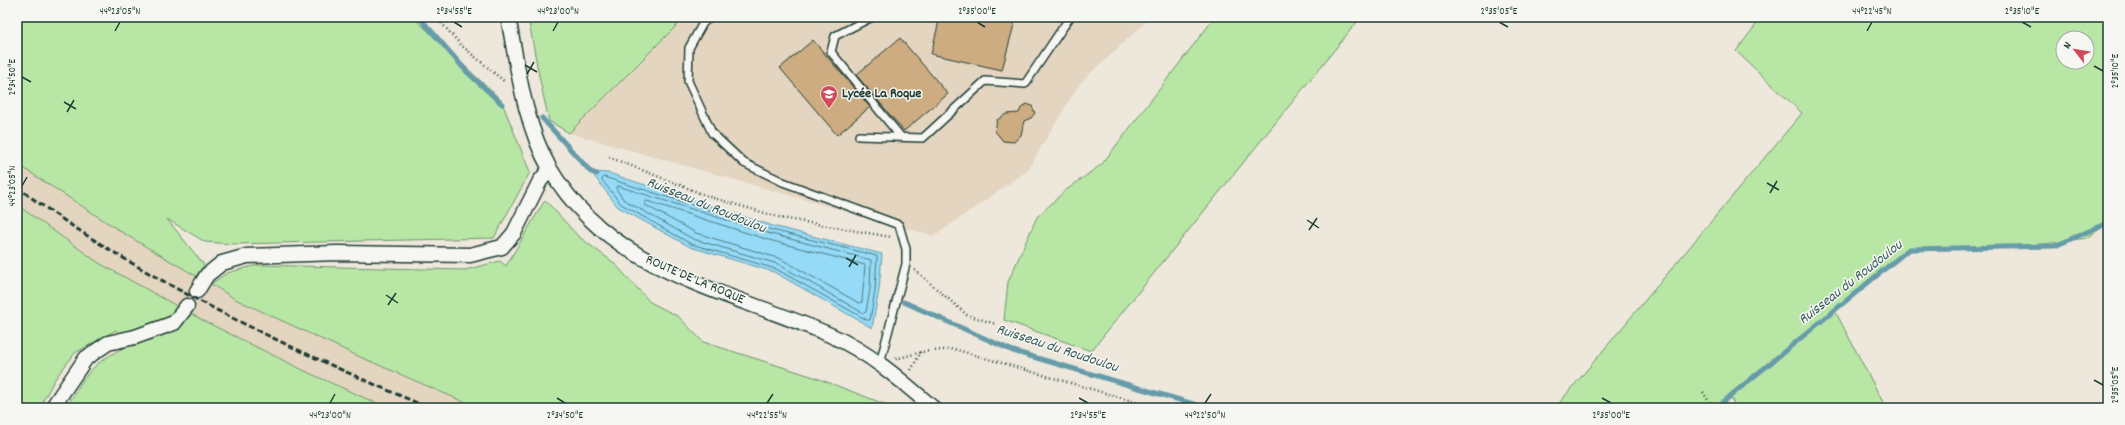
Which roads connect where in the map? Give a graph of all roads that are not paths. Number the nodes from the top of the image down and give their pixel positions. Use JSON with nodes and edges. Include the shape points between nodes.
{"nodes":[{"id":1,"x":508,"y":17,"type":"edge"},
{"id":2,"x":710,"y":17,"type":"edge"},
{"id":3,"x":872,"y":17,"type":"edge"},
{"id":4,"x":1070,"y":17,"type":"edge"},
{"id":5,"x":859,"y":136,"type":"dead end"},
{"id":6,"x":901,"y":137,"type":"junction"},
{"id":7,"x":550,"y":169,"type":"junction"},
{"id":8,"x":197,"y":291,"type":"dead end"},
{"id":9,"x":188,"y":306,"type":"dead end"},
{"id":10,"x":880,"y":363,"type":"junction"},
{"id":11,"x":52,"y":408,"type":"edge"},
{"id":12,"x":933,"y":408,"type":"edge"}],
"edges":[{"from":1,"to":7,"type":"street","name":"ROUTE DE LA ROQUE","via":[[531,125]]},
{"from":2,"to":10,"type":"lane","via":[[689,48],[688,81],[712,133],[744,163],[783,182],[899,225],[906,249],[906,264]]},
{"from":3,"to":6,"type":"lane","via":[[835,36],[831,52]]},
{"from":4,"to":6,"type":"lane","via":[[1025,84],[986,81],[923,138]]},
{"from":5,"to":6,"type":"lane"},
{"from":7,"to":8,"type":"street","via":[[540,181],[514,233],[502,247],[470,255],[337,253],[248,256],[222,263],[207,275]]},
{"from":7,"to":10,"type":"street","name":"ROUTE DE LA ROQUE","via":[[580,209],[610,238],[648,263],[831,335]]},
{"from":9,"to":11,"type":"street","via":[[174,323],[108,343],[86,358]]},
{"from":10,"to":12,"type":"street","name":"ROUTE DE LA ROQUE"}]}
